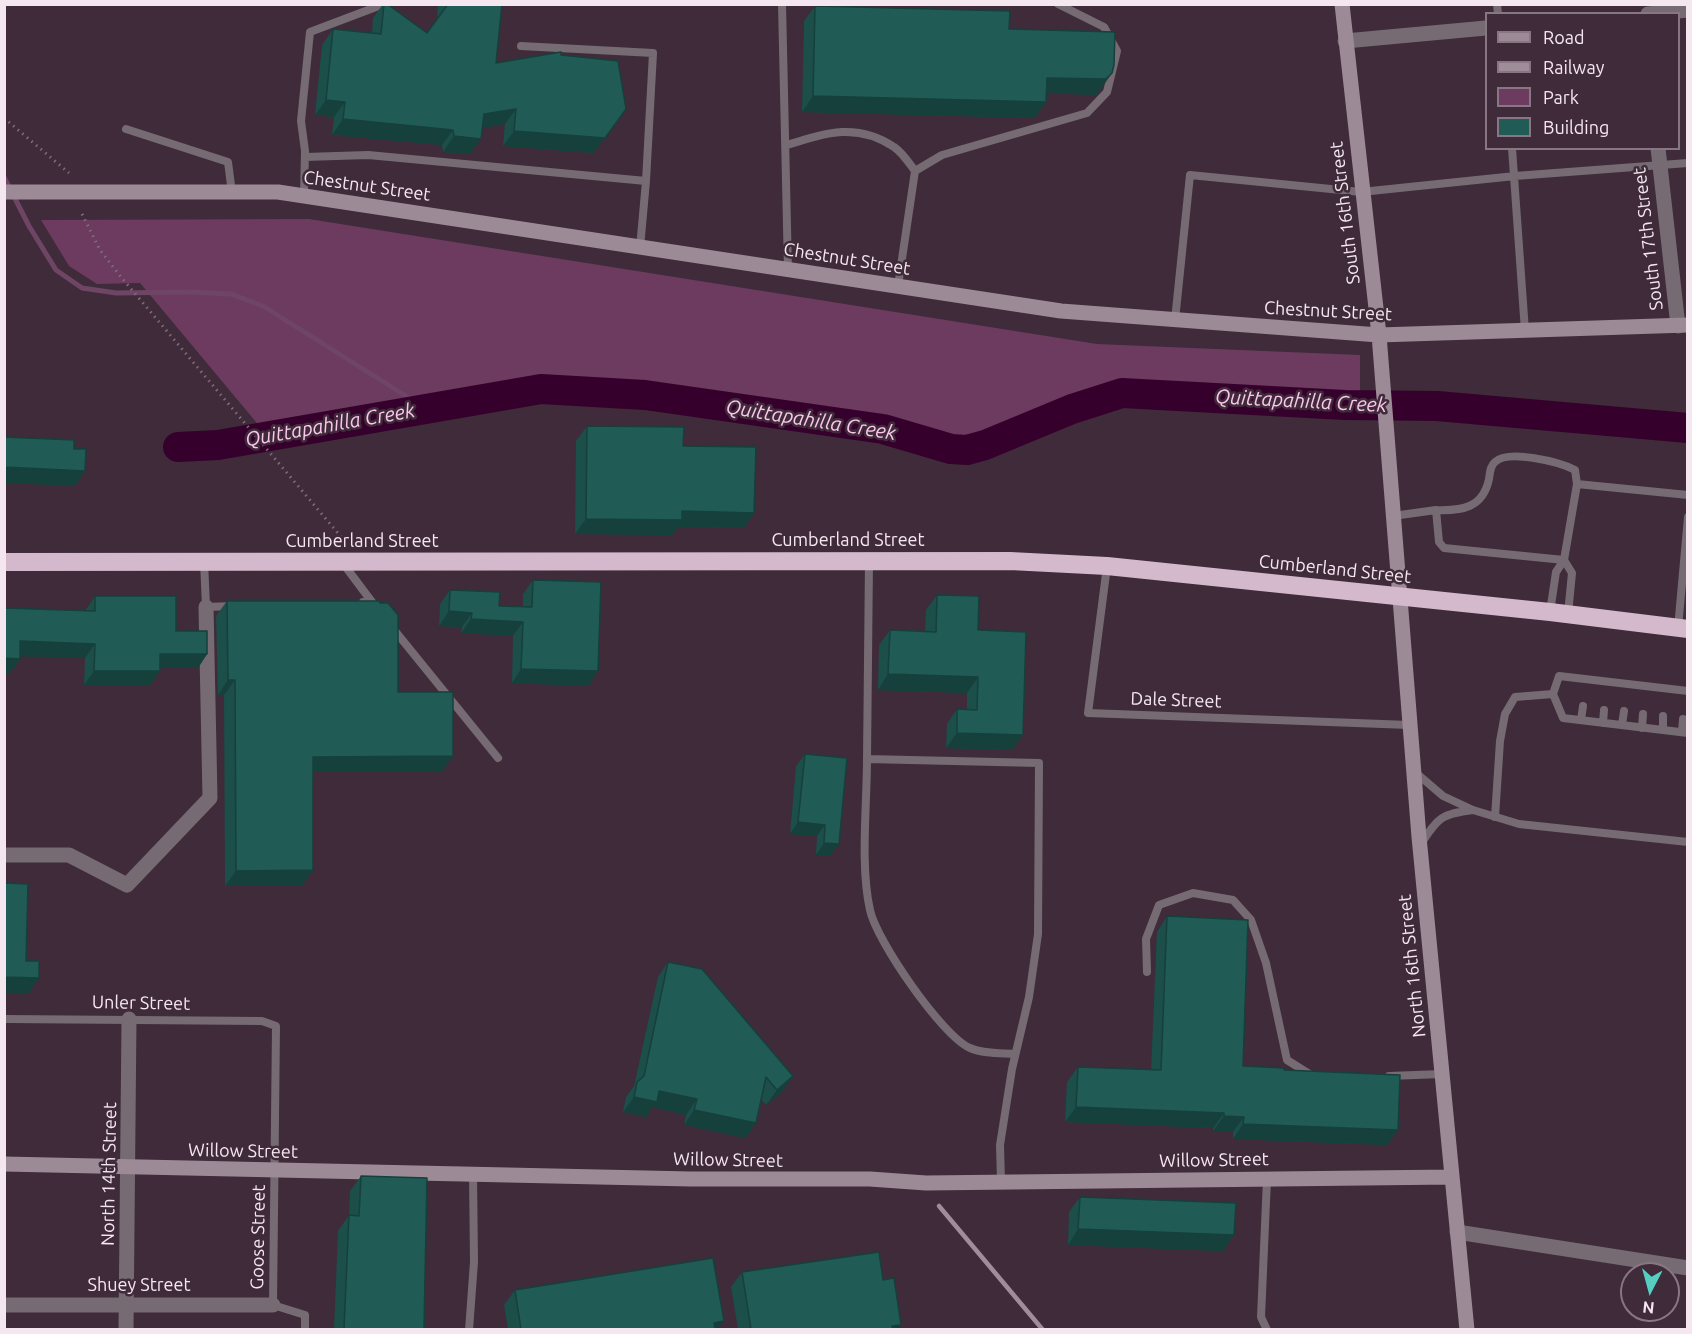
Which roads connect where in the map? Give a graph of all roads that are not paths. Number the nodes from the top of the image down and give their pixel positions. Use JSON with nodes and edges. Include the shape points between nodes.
{"nodes":[{"id":1,"x":384,"y":4,"type":"edge"},
{"id":2,"x":782,"y":4,"type":"edge"},
{"id":3,"x":1058,"y":4,"type":"edge"},
{"id":4,"x":1342,"y":4,"type":"edge"},
{"id":5,"x":1688,"y":10,"type":"edge"},
{"id":6,"x":1667,"y":12,"type":"edge"},
{"id":7,"x":1485,"y":28,"type":"edge"},
{"id":8,"x":1345,"y":41,"type":"junction"},
{"id":9,"x":521,"y":46,"type":"dead end"},
{"id":10,"x":126,"y":129,"type":"dead end"},
{"id":11,"x":787,"y":145,"type":"junction"},
{"id":12,"x":1512,"y":150,"type":"edge"},
{"id":13,"x":1658,"y":150,"type":"edge"},
{"id":14,"x":304,"y":157,"type":"junction"},
{"id":15,"x":1688,"y":163,"type":"edge"},
{"id":16,"x":1659,"y":165,"type":"junction"},
{"id":17,"x":915,"y":171,"type":"junction"},
{"id":18,"x":1515,"y":176,"type":"junction"},
{"id":19,"x":646,"y":181,"type":"junction"},
{"id":20,"x":4,"y":192,"type":"edge"},
{"id":21,"x":1362,"y":192,"type":"junction"},
{"id":22,"x":232,"y":193,"type":"junction"},
{"id":23,"x":304,"y":196,"type":"junction"},
{"id":24,"x":640,"y":248,"type":"junction"},
{"id":25,"x":788,"y":270,"type":"junction"},
{"id":26,"x":898,"y":286,"type":"junction"},
{"id":27,"x":1175,"y":320,"type":"junction"},
{"id":28,"x":1683,"y":325,"type":"edge"},
{"id":29,"x":1525,"y":331,"type":"junction"},
{"id":30,"x":1378,"y":335,"type":"junction"},
{"id":31,"x":1577,"y":484,"type":"junction"},
{"id":32,"x":1688,"y":495,"type":"edge"},
{"id":33,"x":1436,"y":510,"type":"junction"},
{"id":34,"x":1393,"y":516,"type":"junction"},
{"id":35,"x":1688,"y":517,"type":"edge"},
{"id":36,"x":1564,"y":560,"type":"junction"},
{"id":37,"x":4,"y":561,"type":"edge"},
{"id":38,"x":204,"y":561,"type":"junction"},
{"id":39,"x":869,"y":561,"type":"junction"},
{"id":40,"x":342,"y":562,"type":"junction"},
{"id":41,"x":1107,"y":566,"type":"junction"},
{"id":42,"x":1401,"y":597,"type":"junction"},
{"id":43,"x":372,"y":602,"type":"junction"},
{"id":44,"x":348,"y":603,"type":"edge"},
{"id":45,"x":241,"y":606,"type":"edge"},
{"id":46,"x":206,"y":607,"type":"junction"},
{"id":47,"x":380,"y":611,"type":"edge"},
{"id":48,"x":1559,"y":613,"type":"junction"},
{"id":49,"x":387,"y":620,"type":"edge"},
{"id":50,"x":1683,"y":629,"type":"edge"},
{"id":51,"x":1666,"y":689,"type":"junction"},
{"id":52,"x":1687,"y":691,"type":"edge"},
{"id":53,"x":1553,"y":694,"type":"junction"},
{"id":54,"x":1665,"y":698,"type":"dead end"},
{"id":55,"x":1685,"y":701,"type":"dead end"},
{"id":56,"x":1583,"y":706,"type":"dead end"},
{"id":57,"x":1604,"y":710,"type":"dead end"},
{"id":58,"x":1624,"y":711,"type":"dead end"},
{"id":59,"x":1643,"y":714,"type":"dead end"},
{"id":60,"x":1664,"y":716,"type":"dead end"},
{"id":61,"x":1683,"y":718,"type":"dead end"},
{"id":62,"x":1581,"y":720,"type":"junction"},
{"id":63,"x":1603,"y":723,"type":"junction"},
{"id":64,"x":1409,"y":725,"type":"junction"},
{"id":65,"x":1622,"y":725,"type":"junction"},
{"id":66,"x":1642,"y":728,"type":"junction"},
{"id":67,"x":1663,"y":730,"type":"junction"},
{"id":68,"x":1685,"y":732,"type":"edge"},
{"id":69,"x":498,"y":758,"type":"dead end"},
{"id":70,"x":867,"y":759,"type":"junction"},
{"id":71,"x":1413,"y":771,"type":"junction"},
{"id":72,"x":1473,"y":810,"type":"junction"},
{"id":73,"x":1495,"y":817,"type":"junction"},
{"id":74,"x":1688,"y":842,"type":"edge"},
{"id":75,"x":1420,"y":847,"type":"junction"},
{"id":76,"x":4,"y":855,"type":"edge"},
{"id":77,"x":1148,"y":972,"type":"dead end"},
{"id":78,"x":4,"y":1019,"type":"edge"},
{"id":79,"x":129,"y":1019,"type":"junction"},
{"id":80,"x":276,"y":1026,"type":"joint"},
{"id":81,"x":1015,"y":1054,"type":"junction"},
{"id":82,"x":1442,"y":1074,"type":"junction"},
{"id":83,"x":1375,"y":1077,"type":"edge"},
{"id":84,"x":1319,"y":1080,"type":"edge"},
{"id":85,"x":4,"y":1164,"type":"edge"},
{"id":86,"x":129,"y":1168,"type":"junction"},
{"id":87,"x":275,"y":1171,"type":"junction"},
{"id":88,"x":473,"y":1174,"type":"junction"},
{"id":89,"x":1452,"y":1177,"type":"junction"},
{"id":90,"x":1267,"y":1179,"type":"junction"},
{"id":91,"x":1001,"y":1182,"type":"junction"},
{"id":92,"x":1457,"y":1232,"type":"junction"},
{"id":93,"x":1688,"y":1268,"type":"edge"},
{"id":94,"x":126,"y":1303,"type":"junction"},
{"id":95,"x":4,"y":1305,"type":"edge"},
{"id":96,"x":273,"y":1305,"type":"junction"},
{"id":97,"x":126,"y":1329,"type":"edge"},
{"id":98,"x":305,"y":1329,"type":"edge"},
{"id":99,"x":469,"y":1329,"type":"edge"},
{"id":100,"x":1267,"y":1329,"type":"edge"},
{"id":101,"x":1467,"y":1329,"type":"edge"}],
"edges":[{"from":1,"to":14,"type":"lane","via":[[310,32],[301,121]]},
{"from":2,"to":11,"type":"lane"},
{"from":3,"to":17,"type":"lane","via":[[1104,27],[1117,51],[1107,92],[1087,112],[942,155]]},
{"from":4,"to":8,"type":"street","name":"South 16th Street"},
{"from":5,"to":6,"type":"street"},
{"from":7,"to":8,"type":"street"},
{"from":8,"to":21,"type":"street","name":"South 16th Street"},
{"from":9,"to":19,"type":"lane","via":[[653,53]]},
{"from":10,"to":22,"type":"lane","via":[[228,162]]},
{"from":11,"to":17,"type":"lane","via":[[831,131],[868,134],[895,147]]},
{"from":11,"to":25,"type":"lane"},
{"from":12,"to":18,"type":"lane"},
{"from":13,"to":16,"type":"street","name":"South 17th Street"},
{"from":14,"to":19,"type":"lane","via":[[368,155]]},
{"from":14,"to":23,"type":"lane"},
{"from":15,"to":16,"type":"lane"},
{"from":16,"to":18,"type":"lane"},
{"from":16,"to":28,"type":"street","name":"South 17th Street"},
{"from":17,"to":26,"type":"lane"},
{"from":18,"to":21,"type":"lane"},
{"from":18,"to":29,"type":"lane"},
{"from":19,"to":24,"type":"lane"},
{"from":20,"to":22,"type":"street","name":"Chestnut Street"},
{"from":21,"to":27,"type":"lane","via":[[1190,176]]},
{"from":21,"to":30,"type":"street","name":"South 16th Street"},
{"from":22,"to":23,"type":"street","name":"Chestnut Street"},
{"from":23,"to":24,"type":"street","name":"Chestnut Street"},
{"from":24,"to":25,"type":"street","name":"Chestnut Street"},
{"from":25,"to":26,"type":"street","name":"Chestnut Street"},
{"from":26,"to":27,"type":"street","name":"Chestnut Street","via":[[1061,311]]},
{"from":27,"to":30,"type":"street","name":"Chestnut Street"},
{"from":28,"to":29,"type":"street","name":"Chestnut Street"},
{"from":29,"to":30,"type":"street","name":"Chestnut Street"},
{"from":30,"to":34,"type":"street","name":"South 16th Street"},
{"from":31,"to":32,"type":"lane"},
{"from":31,"to":33,"type":"lane","via":[[1575,470],[1563,464],[1511,457],[1497,459],[1482,499],[1471,507]]},
{"from":31,"to":36,"type":"lane"},
{"from":33,"to":34,"type":"lane"},
{"from":33,"to":36,"type":"lane","via":[[1439,542],[1444,548]]},
{"from":34,"to":42,"type":"street","name":"South 16th Street"},
{"from":35,"to":50,"type":"lane"},
{"from":36,"to":48,"type":"lane","via":[[1556,572]]},
{"from":36,"to":48,"type":"lane","via":[[1572,573]]},
{"from":37,"to":38,"type":"highway","name":"Cumberland Street"},
{"from":38,"to":40,"type":"highway","name":"Cumberland Street"},
{"from":38,"to":46,"type":"lane"},
{"from":39,"to":40,"type":"highway","name":"Cumberland Street"},
{"from":39,"to":41,"type":"highway","name":"Cumberland Street"},
{"from":39,"to":70,"type":"lane"},
{"from":40,"to":43,"type":"lane"},
{"from":41,"to":42,"type":"highway","name":"Cumberland Street"},
{"from":41,"to":64,"type":"lane","name":"Dale Street","via":[[1088,713]]},
{"from":42,"to":48,"type":"highway","name":"Cumberland Street"},
{"from":42,"to":64,"type":"street","name":"North 16th Street"},
{"from":43,"to":44,"type":"lane"},
{"from":43,"to":47,"type":"lane"},
{"from":45,"to":46,"type":"lane"},
{"from":46,"to":76,"type":"street","via":[[210,798],[128,885],[69,855]]},
{"from":48,"to":50,"type":"highway","name":"Cumberland Street"},
{"from":49,"to":69,"type":"lane"},
{"from":51,"to":52,"type":"lane"},
{"from":51,"to":53,"type":"lane","via":[[1646,691],[1585,684],[1560,676]]},
{"from":51,"to":54,"type":"lane"},
{"from":52,"to":55,"type":"lane"},
{"from":53,"to":62,"type":"lane","via":[[1563,718]]},
{"from":53,"to":73,"type":"lane","via":[[1515,697],[1505,714]]},
{"from":56,"to":62,"type":"lane"},
{"from":57,"to":63,"type":"lane"},
{"from":58,"to":65,"type":"lane"},
{"from":59,"to":66,"type":"lane"},
{"from":60,"to":67,"type":"lane"},
{"from":61,"to":68,"type":"lane"},
{"from":62,"to":63,"type":"lane"},
{"from":63,"to":65,"type":"lane"},
{"from":64,"to":71,"type":"street","name":"North 16th Street"},
{"from":65,"to":66,"type":"lane"},
{"from":66,"to":67,"type":"lane"},
{"from":67,"to":68,"type":"lane"},
{"from":70,"to":81,"type":"lane","via":[[866,886],[878,933],[952,1037],[970,1048]]},
{"from":70,"to":81,"type":"lane","via":[[1039,763],[1038,934],[1029,997]]},
{"from":71,"to":72,"type":"lane","via":[[1443,796]]},
{"from":71,"to":75,"type":"street","name":"North 16th Street"},
{"from":72,"to":73,"type":"lane"},
{"from":72,"to":75,"type":"lane","via":[[1444,815]]},
{"from":73,"to":74,"type":"lane","via":[[1563,830]]},
{"from":75,"to":82,"type":"street","name":"North 16th Street"},
{"from":77,"to":84,"type":"lane","via":[[1146,939],[1159,905],[1193,893],[1233,900],[1251,920],[1266,963],[1287,1060]]},
{"from":78,"to":79,"type":"lane","name":"Unler Street"},
{"from":79,"to":80,"type":"lane","name":"Unler Street","via":[[262,1021]]},
{"from":79,"to":86,"type":"street","name":"North 14th Street"},
{"from":80,"to":87,"type":"lane","name":"Goose Street"},
{"from":81,"to":91,"type":"lane","via":[[999,1145]]},
{"from":82,"to":83,"type":"lane"},
{"from":82,"to":89,"type":"street","name":"North 16th Street"},
{"from":85,"to":86,"type":"street","name":"Willow Street"},
{"from":86,"to":87,"type":"street","name":"Willow Street"},
{"from":86,"to":94,"type":"street","name":"North 14th Street"},
{"from":87,"to":88,"type":"street","name":"Willow Street"},
{"from":87,"to":96,"type":"lane","name":"Goose Street"},
{"from":88,"to":91,"type":"street","name":"Willow Street"},
{"from":88,"to":99,"type":"lane","via":[[474,1262]]},
{"from":89,"to":90,"type":"street","name":"Willow Street"},
{"from":89,"to":92,"type":"street","name":"North 16th Street"},
{"from":90,"to":91,"type":"street","name":"Willow Street"},
{"from":90,"to":100,"type":"lane","via":[[1262,1317]]},
{"from":92,"to":93,"type":"street"},
{"from":92,"to":101,"type":"street","name":"North 16th Street"},
{"from":94,"to":95,"type":"street","name":"Shuey Street"},
{"from":94,"to":96,"type":"street","name":"Shuey Street"},
{"from":94,"to":97,"type":"street","name":"North 14th Street"},
{"from":96,"to":98,"type":"lane","via":[[305,1316]]}]}
